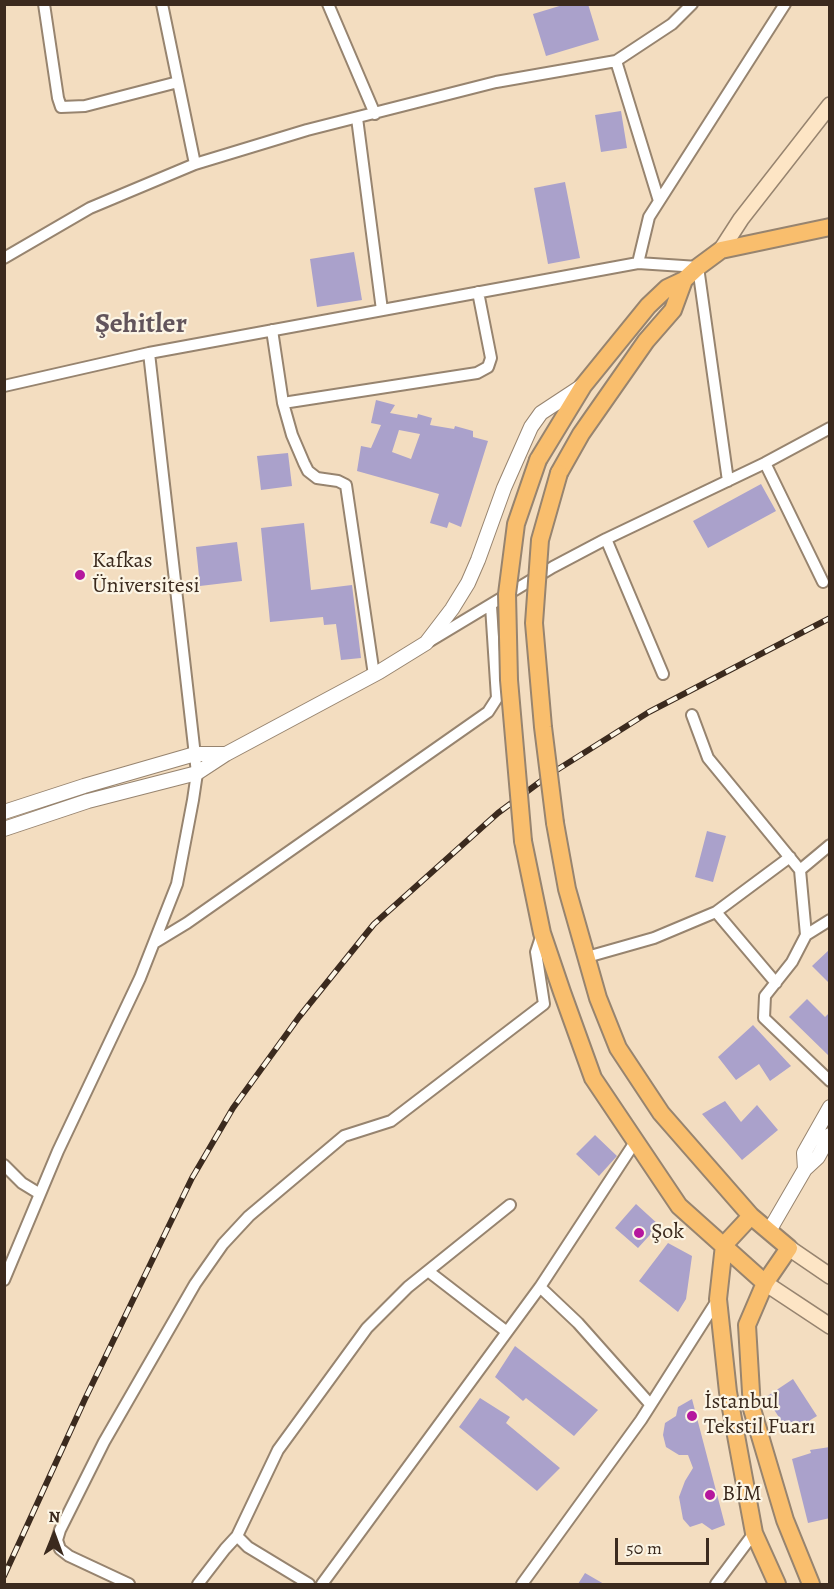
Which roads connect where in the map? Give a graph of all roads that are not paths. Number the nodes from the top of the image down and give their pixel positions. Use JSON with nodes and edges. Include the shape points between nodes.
{"nodes":[{"id":1,"x":44,"y":4,"type":"edge"},
{"id":2,"x":162,"y":4,"type":"edge"},
{"id":3,"x":328,"y":4,"type":"edge"},
{"id":4,"x":673,"y":4,"type":"edge"},
{"id":5,"x":692,"y":4,"type":"edge"},
{"id":6,"x":785,"y":4,"type":"edge"},
{"id":7,"x":679,"y":17,"type":"junction"},
{"id":8,"x":616,"y":61,"type":"junction"},
{"id":9,"x":178,"y":81,"type":"junction"},
{"id":10,"x":830,"y":105,"type":"edge"},
{"id":11,"x":375,"y":114,"type":"junction"},
{"id":12,"x":357,"y":118,"type":"junction"},
{"id":13,"x":195,"y":164,"type":"junction"},
{"id":14,"x":659,"y":201,"type":"junction"},
{"id":15,"x":830,"y":227,"type":"edge"},
{"id":16,"x":721,"y":250,"type":"junction"},
{"id":17,"x":4,"y":258,"type":"edge"},
{"id":18,"x":638,"y":263,"type":"junction"},
{"id":19,"x":698,"y":267,"type":"junction"},
{"id":20,"x":684,"y":280,"type":"junction"},
{"id":21,"x":478,"y":292,"type":"junction"},
{"id":22,"x":382,"y":310,"type":"junction"},
{"id":23,"x":272,"y":330,"type":"junction"},
{"id":24,"x":149,"y":352,"type":"junction"},
{"id":25,"x":4,"y":386,"type":"edge"},
{"id":26,"x":583,"y":386,"type":"junction"},
{"id":27,"x":284,"y":403,"type":"junction"},
{"id":28,"x":830,"y":428,"type":"edge"},
{"id":29,"x":765,"y":463,"type":"junction"},
{"id":30,"x":728,"y":481,"type":"junction"},
{"id":31,"x":606,"y":539,"type":"junction"},
{"id":32,"x":823,"y":582,"type":"dead end"},
{"id":33,"x":491,"y":606,"type":"junction"},
{"id":34,"x":426,"y":643,"type":"junction"},
{"id":35,"x":663,"y":674,"type":"dead end"},
{"id":36,"x":374,"y":675,"type":"junction"},
{"id":37,"x":692,"y":715,"type":"dead end"},
{"id":38,"x":195,"y":754,"type":"junction"},
{"id":39,"x":226,"y":754,"type":"junction"},
{"id":40,"x":197,"y":773,"type":"junction"},
{"id":41,"x":4,"y":812,"type":"edge"},
{"id":42,"x":4,"y":829,"type":"edge"},
{"id":43,"x":830,"y":845,"type":"edge"},
{"id":44,"x":790,"y":857,"type":"junction"},
{"id":45,"x":800,"y":870,"type":"junction"},
{"id":46,"x":716,"y":912,"type":"junction"},
{"id":47,"x":830,"y":921,"type":"edge"},
{"id":48,"x":542,"y":933,"type":"junction"},
{"id":49,"x":806,"y":935,"type":"junction"},
{"id":50,"x":154,"y":943,"type":"junction"},
{"id":51,"x":586,"y":957,"type":"junction"},
{"id":52,"x":776,"y":982,"type":"junction"},
{"id":53,"x":830,"y":1081,"type":"edge"},
{"id":54,"x":830,"y":1107,"type":"edge"},
{"id":55,"x":830,"y":1135,"type":"edge"},
{"id":56,"x":635,"y":1142,"type":"junction"},
{"id":57,"x":4,"y":1165,"type":"edge"},
{"id":58,"x":805,"y":1169,"type":"junction"},
{"id":59,"x":40,"y":1194,"type":"junction"},
{"id":60,"x":510,"y":1205,"type":"dead end"},
{"id":61,"x":751,"y":1216,"type":"junction"},
{"id":62,"x":769,"y":1231,"type":"junction"},
{"id":63,"x":723,"y":1245,"type":"junction"},
{"id":64,"x":789,"y":1248,"type":"junction"},
{"id":65,"x":428,"y":1270,"type":"junction"},
{"id":66,"x":830,"y":1276,"type":"edge"},
{"id":67,"x":4,"y":1280,"type":"edge"},
{"id":68,"x":765,"y":1283,"type":"junction"},
{"id":69,"x":540,"y":1287,"type":"junction"},
{"id":70,"x":718,"y":1299,"type":"junction"},
{"id":71,"x":830,"y":1326,"type":"edge"},
{"id":72,"x":507,"y":1332,"type":"junction"},
{"id":73,"x":650,"y":1404,"type":"junction"},
{"id":74,"x":754,"y":1533,"type":"junction"},
{"id":75,"x":237,"y":1536,"type":"junction"},
{"id":76,"x":129,"y":1584,"type":"edge"},
{"id":77,"x":198,"y":1584,"type":"edge"},
{"id":78,"x":309,"y":1584,"type":"edge"},
{"id":79,"x":322,"y":1584,"type":"edge"},
{"id":80,"x":522,"y":1584,"type":"edge"},
{"id":81,"x":716,"y":1584,"type":"edge"},
{"id":82,"x":777,"y":1584,"type":"edge"},
{"id":83,"x":811,"y":1584,"type":"edge"}],
"edges":[{"from":1,"to":9,"type":"street","via":[[61,107],[86,106]]},
{"from":2,"to":9,"type":"street"},
{"from":3,"to":11,"type":"street"},
{"from":4,"to":7,"type":"street"},
{"from":5,"to":7,"type":"street"},
{"from":6,"to":14,"type":"street"},
{"from":7,"to":8,"type":"street"},
{"from":8,"to":11,"type":"street","via":[[496,82]]},
{"from":8,"to":14,"type":"street"},
{"from":9,"to":13,"type":"street"},
{"from":10,"to":16,"type":"main road"},
{"from":11,"to":12,"type":"street"},
{"from":12,"to":13,"type":"street"},
{"from":12,"to":22,"type":"street"},
{"from":13,"to":17,"type":"street","via":[[90,208]]},
{"from":14,"to":18,"type":"street","via":[[649,217]]},
{"from":15,"to":16,"type":"main road"},
{"from":16,"to":19,"type":"main road"},
{"from":18,"to":19,"type":"street"},
{"from":18,"to":21,"type":"street"},
{"from":19,"to":20,"type":"main road"},
{"from":19,"to":30,"type":"street"},
{"from":20,"to":26,"type":"main road","via":[[667,288],[648,306]]},
{"from":20,"to":51,"type":"main road","bridge":true,"via":[[673,309],[640,349],[559,473],[540,540],[534,623],[543,727],[567,889]]},
{"from":21,"to":22,"type":"street"},
{"from":21,"to":27,"type":"street","via":[[491,358],[488,367],[477,373]]},
{"from":22,"to":23,"type":"street"},
{"from":23,"to":24,"type":"street"},
{"from":23,"to":27,"type":"street"},
{"from":24,"to":25,"type":"street"},
{"from":24,"to":38,"type":"street"},
{"from":26,"to":34,"type":"street","via":[[541,413],[531,428],[468,583]]},
{"from":26,"to":48,"type":"main road","bridge":true,"via":[[538,460],[516,524],[507,594],[509,680],[523,841]]},
{"from":27,"to":36,"type":"street","via":[[292,435],[308,471],[317,478],[346,485]]},
{"from":28,"to":29,"type":"street"},
{"from":29,"to":30,"type":"street"},
{"from":29,"to":32,"type":"street"},
{"from":30,"to":31,"type":"street"},
{"from":31,"to":33,"type":"street"},
{"from":31,"to":35,"type":"street"},
{"from":33,"to":34,"type":"street"},
{"from":33,"to":50,"type":"street","via":[[496,698],[488,712]]},
{"from":34,"to":36,"type":"street"},
{"from":36,"to":39,"type":"street"},
{"from":37,"to":44,"type":"street","via":[[708,758]]},
{"from":38,"to":39,"type":"street"},
{"from":38,"to":40,"type":"street"},
{"from":38,"to":41,"type":"street"},
{"from":39,"to":40,"type":"street"},
{"from":40,"to":42,"type":"street","via":[[88,801]]},
{"from":40,"to":50,"type":"street","via":[[177,884]]},
{"from":43,"to":45,"type":"street"},
{"from":44,"to":45,"type":"street"},
{"from":44,"to":46,"type":"street"},
{"from":45,"to":49,"type":"street"},
{"from":46,"to":51,"type":"street","via":[[654,938]]},
{"from":46,"to":52,"type":"street"},
{"from":47,"to":49,"type":"street"},
{"from":48,"to":56,"type":"main road","via":[[593,1078]]},
{"from":48,"to":76,"type":"street","via":[[536,952],[544,1004],[391,1121],[344,1136],[249,1216],[195,1284],[104,1442],[57,1540],[69,1556]]},
{"from":49,"to":52,"type":"street"},
{"from":50,"to":59,"type":"street"},
{"from":51,"to":61,"type":"main road","via":[[618,1048],[661,1113]]},
{"from":52,"to":53,"type":"street","via":[[765,996],[764,1018]]},
{"from":54,"to":58,"type":"street","via":[[804,1153]]},
{"from":55,"to":58,"type":"street","via":[[818,1157]]},
{"from":56,"to":63,"type":"main road","via":[[679,1206]]},
{"from":56,"to":69,"type":"street"},
{"from":57,"to":59,"type":"street"},
{"from":58,"to":62,"type":"street"},
{"from":59,"to":67,"type":"street"},
{"from":60,"to":65,"type":"street"},
{"from":61,"to":62,"type":"main road"},
{"from":61,"to":63,"type":"main road"},
{"from":62,"to":64,"type":"main road"},
{"from":63,"to":68,"type":"main road"},
{"from":63,"to":70,"type":"main road"},
{"from":64,"to":66,"type":"main road"},
{"from":64,"to":68,"type":"main road"},
{"from":65,"to":72,"type":"street"},
{"from":65,"to":75,"type":"street","via":[[367,1328],[278,1450]]},
{"from":68,"to":71,"type":"main road"},
{"from":68,"to":83,"type":"main road","via":[[747,1325],[752,1409],[784,1520]]},
{"from":69,"to":72,"type":"street"},
{"from":69,"to":73,"type":"street","via":[[578,1323]]},
{"from":70,"to":73,"type":"street"},
{"from":70,"to":74,"type":"main road","via":[[729,1392]]},
{"from":72,"to":79,"type":"street"},
{"from":73,"to":80,"type":"street"},
{"from":74,"to":81,"type":"street"},
{"from":74,"to":82,"type":"main road"},
{"from":75,"to":77,"type":"street"},
{"from":75,"to":78,"type":"street","via":[[248,1547]]}]}
